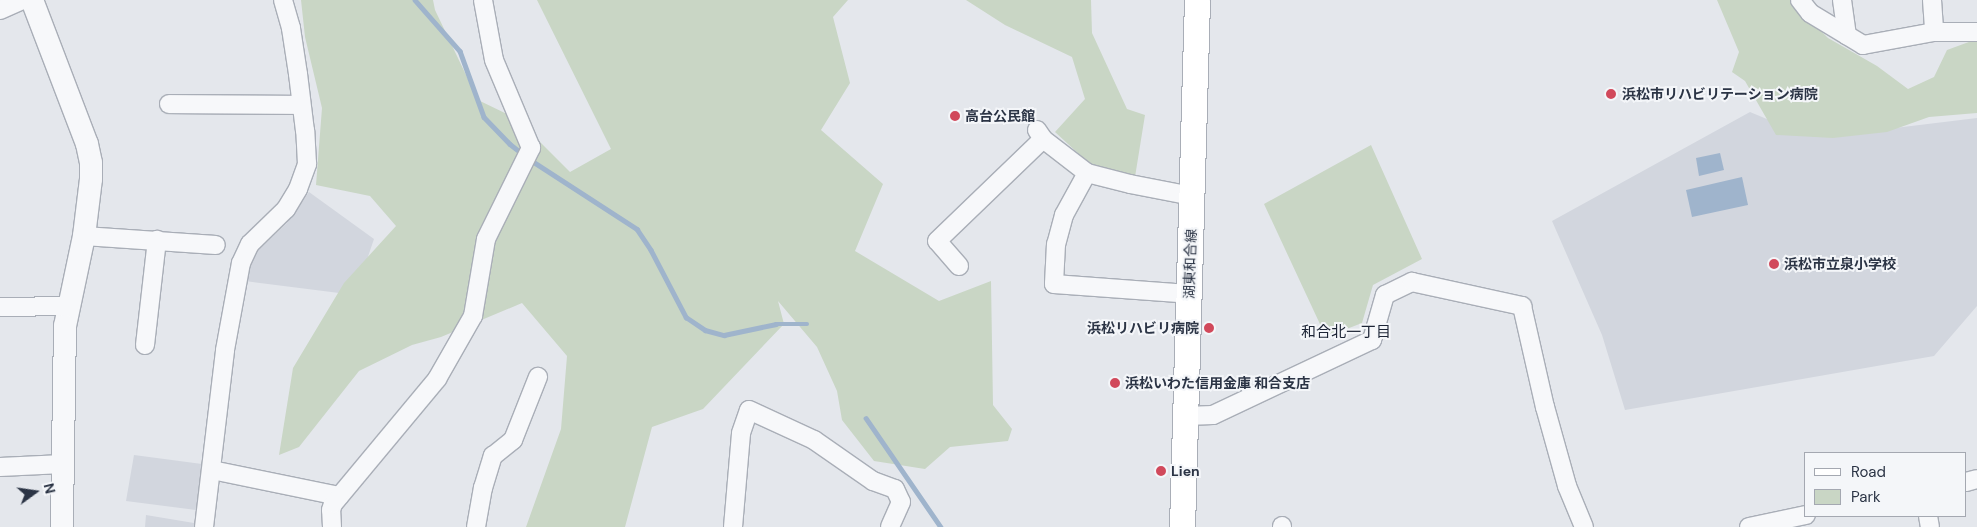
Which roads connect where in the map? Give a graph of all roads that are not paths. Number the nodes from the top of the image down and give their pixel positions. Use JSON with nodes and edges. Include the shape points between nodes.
{"nodes":[{"id":1,"x":22,"y":0,"type":"edge"},
{"id":2,"x":32,"y":0,"type":"edge"},
{"id":3,"x":283,"y":0,"type":"edge"},
{"id":4,"x":483,"y":0,"type":"edge"},
{"id":5,"x":1198,"y":0,"type":"edge"},
{"id":6,"x":1800,"y":0,"type":"edge"},
{"id":7,"x":1842,"y":0,"type":"edge"},
{"id":8,"x":1932,"y":0,"type":"edge"},
{"id":9,"x":0,"y":10,"type":"edge"},
{"id":10,"x":1934,"y":32,"type":"junction"},
{"id":11,"x":1977,"y":32,"type":"edge"},
{"id":12,"x":1846,"y":36,"type":"junction"},
{"id":13,"x":168,"y":104,"type":"dead end"},
{"id":14,"x":301,"y":105,"type":"junction"},
{"id":15,"x":1087,"y":173,"type":"junction"},
{"id":16,"x":1192,"y":196,"type":"junction"},
{"id":17,"x":84,"y":236,"type":"junction"},
{"id":18,"x":157,"y":240,"type":"junction"},
{"id":19,"x":216,"y":246,"type":"dead end"},
{"id":20,"x":959,"y":266,"type":"dead end"},
{"id":21,"x":1189,"y":294,"type":"junction"},
{"id":22,"x":69,"y":306,"type":"junction"},
{"id":23,"x":0,"y":307,"type":"edge"},
{"id":24,"x":146,"y":345,"type":"dead end"},
{"id":25,"x":538,"y":378,"type":"dead end"},
{"id":26,"x":1186,"y":416,"type":"junction"},
{"id":27,"x":63,"y":464,"type":"junction"},
{"id":28,"x":0,"y":467,"type":"edge"},
{"id":29,"x":212,"y":470,"type":"junction"},
{"id":30,"x":339,"y":496,"type":"junction"},
{"id":31,"x":1804,"y":515,"type":"edge"},
{"id":32,"x":62,"y":527,"type":"edge"},
{"id":33,"x":204,"y":527,"type":"edge"},
{"id":34,"x":332,"y":527,"type":"edge"},
{"id":35,"x":476,"y":527,"type":"edge"},
{"id":36,"x":733,"y":527,"type":"edge"},
{"id":37,"x":890,"y":527,"type":"edge"},
{"id":38,"x":1182,"y":527,"type":"edge"},
{"id":39,"x":1584,"y":527,"type":"edge"},
{"id":40,"x":1749,"y":527,"type":"edge"}],
"edges":[{"from":1,"to":9,"type":"street"},
{"from":2,"to":17,"type":"street","via":[[87,144],[91,180]]},
{"from":3,"to":14,"type":"street","via":[[291,28]]},
{"from":4,"to":30,"type":"street","via":[[494,60],[530,149],[486,239],[473,316],[437,379]]},
{"from":5,"to":16,"type":"main road","name":"湖東和合線"},
{"from":6,"to":12,"type":"street","via":[[1810,13]]},
{"from":7,"to":12,"type":"street"},
{"from":8,"to":10,"type":"street"},
{"from":10,"to":11,"type":"street"},
{"from":10,"to":12,"type":"street","via":[[1863,45]]},
{"from":13,"to":14,"type":"street"},
{"from":14,"to":29,"type":"street","via":[[307,164],[298,189],[286,209],[250,244],[241,263],[225,350]]},
{"from":15,"to":16,"type":"street"},
{"from":15,"to":20,"type":"street","via":[[1040,134],[937,241]]},
{"from":15,"to":21,"type":"street","via":[[1064,215],[1056,244],[1054,284]]},
{"from":16,"to":21,"type":"main road","name":"湖東和合線"},
{"from":17,"to":18,"type":"street"},
{"from":17,"to":22,"type":"street"},
{"from":18,"to":19,"type":"street"},
{"from":18,"to":24,"type":"street"},
{"from":21,"to":26,"type":"main road","name":"湖東和合線"},
{"from":22,"to":23,"type":"street"},
{"from":22,"to":27,"type":"street","via":[[65,326]]},
{"from":25,"to":35,"type":"street","via":[[513,440],[493,456]]},
{"from":26,"to":38,"type":"main road","name":"湖東和合線"},
{"from":26,"to":39,"type":"street","via":[[1213,415],[1372,340],[1385,295],[1412,282],[1522,306],[1545,408],[1567,486]]},
{"from":27,"to":28,"type":"street"},
{"from":27,"to":32,"type":"street"},
{"from":29,"to":30,"type":"street"},
{"from":29,"to":33,"type":"street"},
{"from":30,"to":34,"type":"street","via":[[331,510]]},
{"from":31,"to":40,"type":"street"},
{"from":36,"to":37,"type":"street","via":[[741,433],[750,410],[814,440],[873,481],[895,489],[901,502]]}]}
